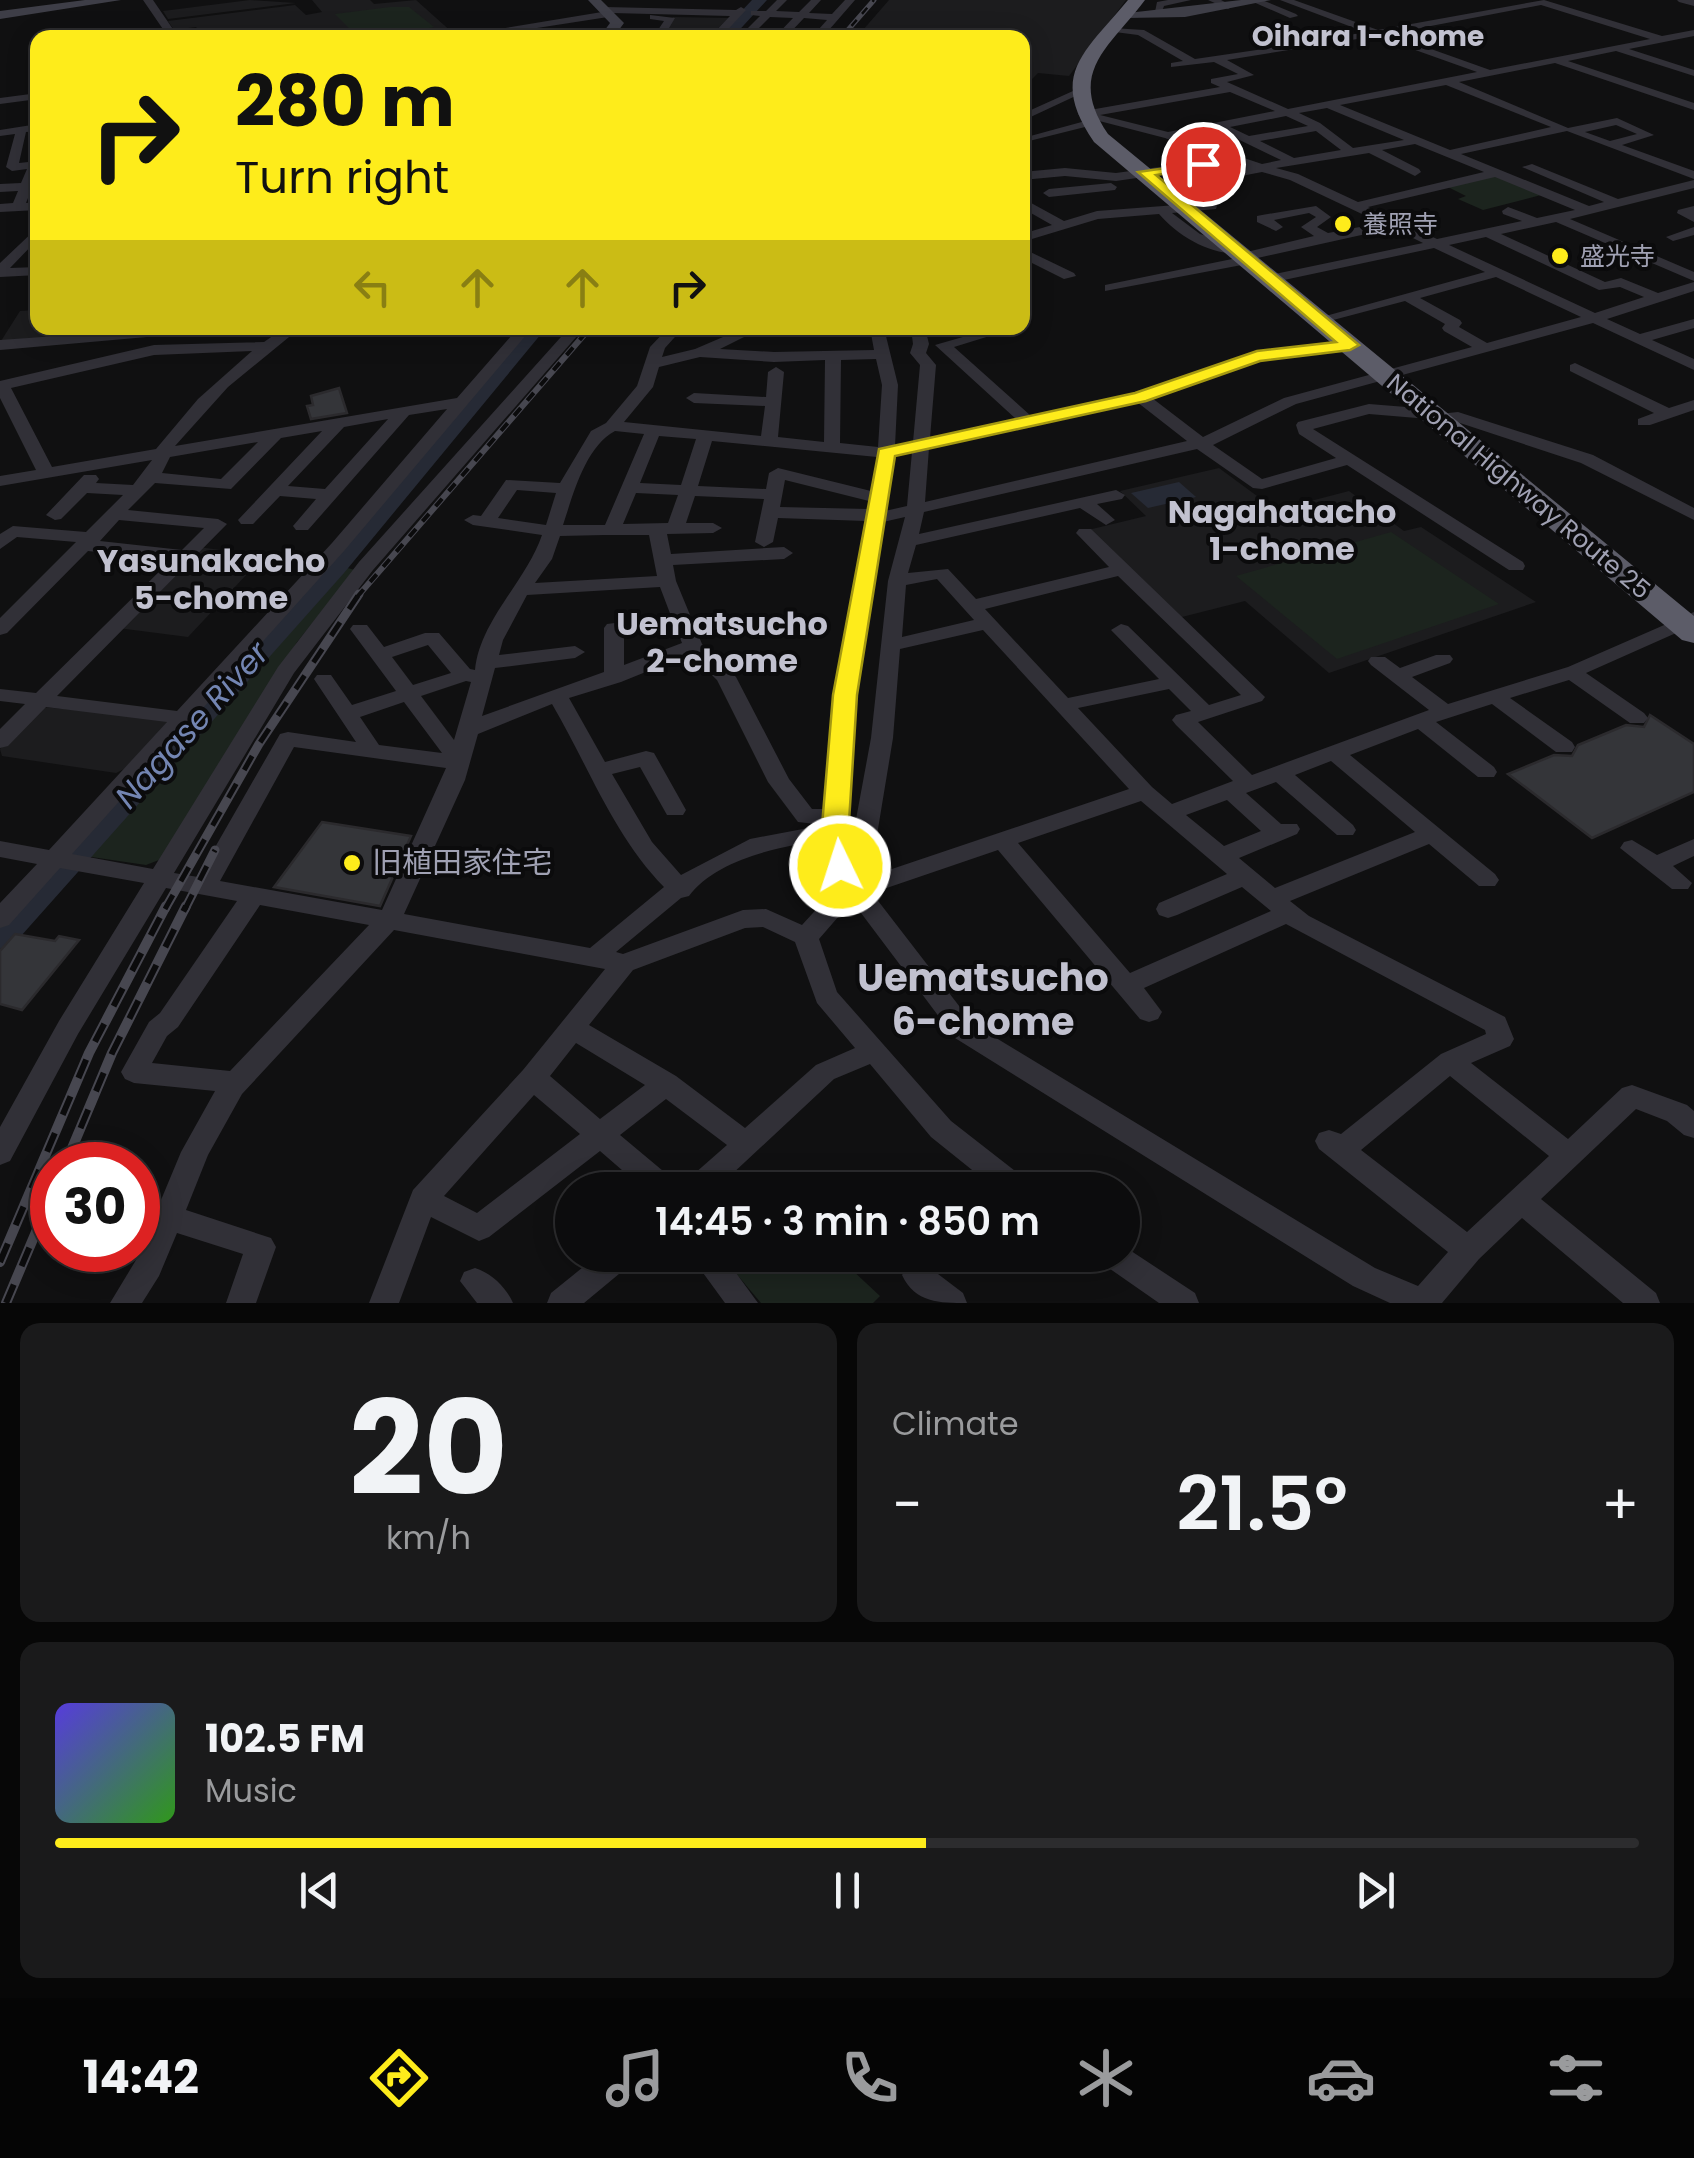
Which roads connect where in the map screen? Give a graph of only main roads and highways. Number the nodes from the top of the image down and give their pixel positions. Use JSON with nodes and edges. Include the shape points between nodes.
{"nodes":[{"id":1,"x":115,"y":0,"type":"edge"},
{"id":2,"x":1260,"y":1,"type":"edge"},
{"id":3,"x":602,"y":7,"type":"edge"},
{"id":4,"x":0,"y":15,"type":"edge"},
{"id":5,"x":1125,"y":15,"type":"edge"},
{"id":6,"x":613,"y":30,"type":"edge"},
{"id":7,"x":1690,"y":625,"type":"edge"}],
"edges":[{"from":1,"to":4,"type":"main road"},
{"from":2,"to":5,"type":"main road"},
{"from":3,"to":6,"type":"main road"},
{"from":5,"to":7,"type":"highway","name":"National Highway Route 25","via":[[1088,60],[1083,110],[1175,210],[1242,256]]}]}
